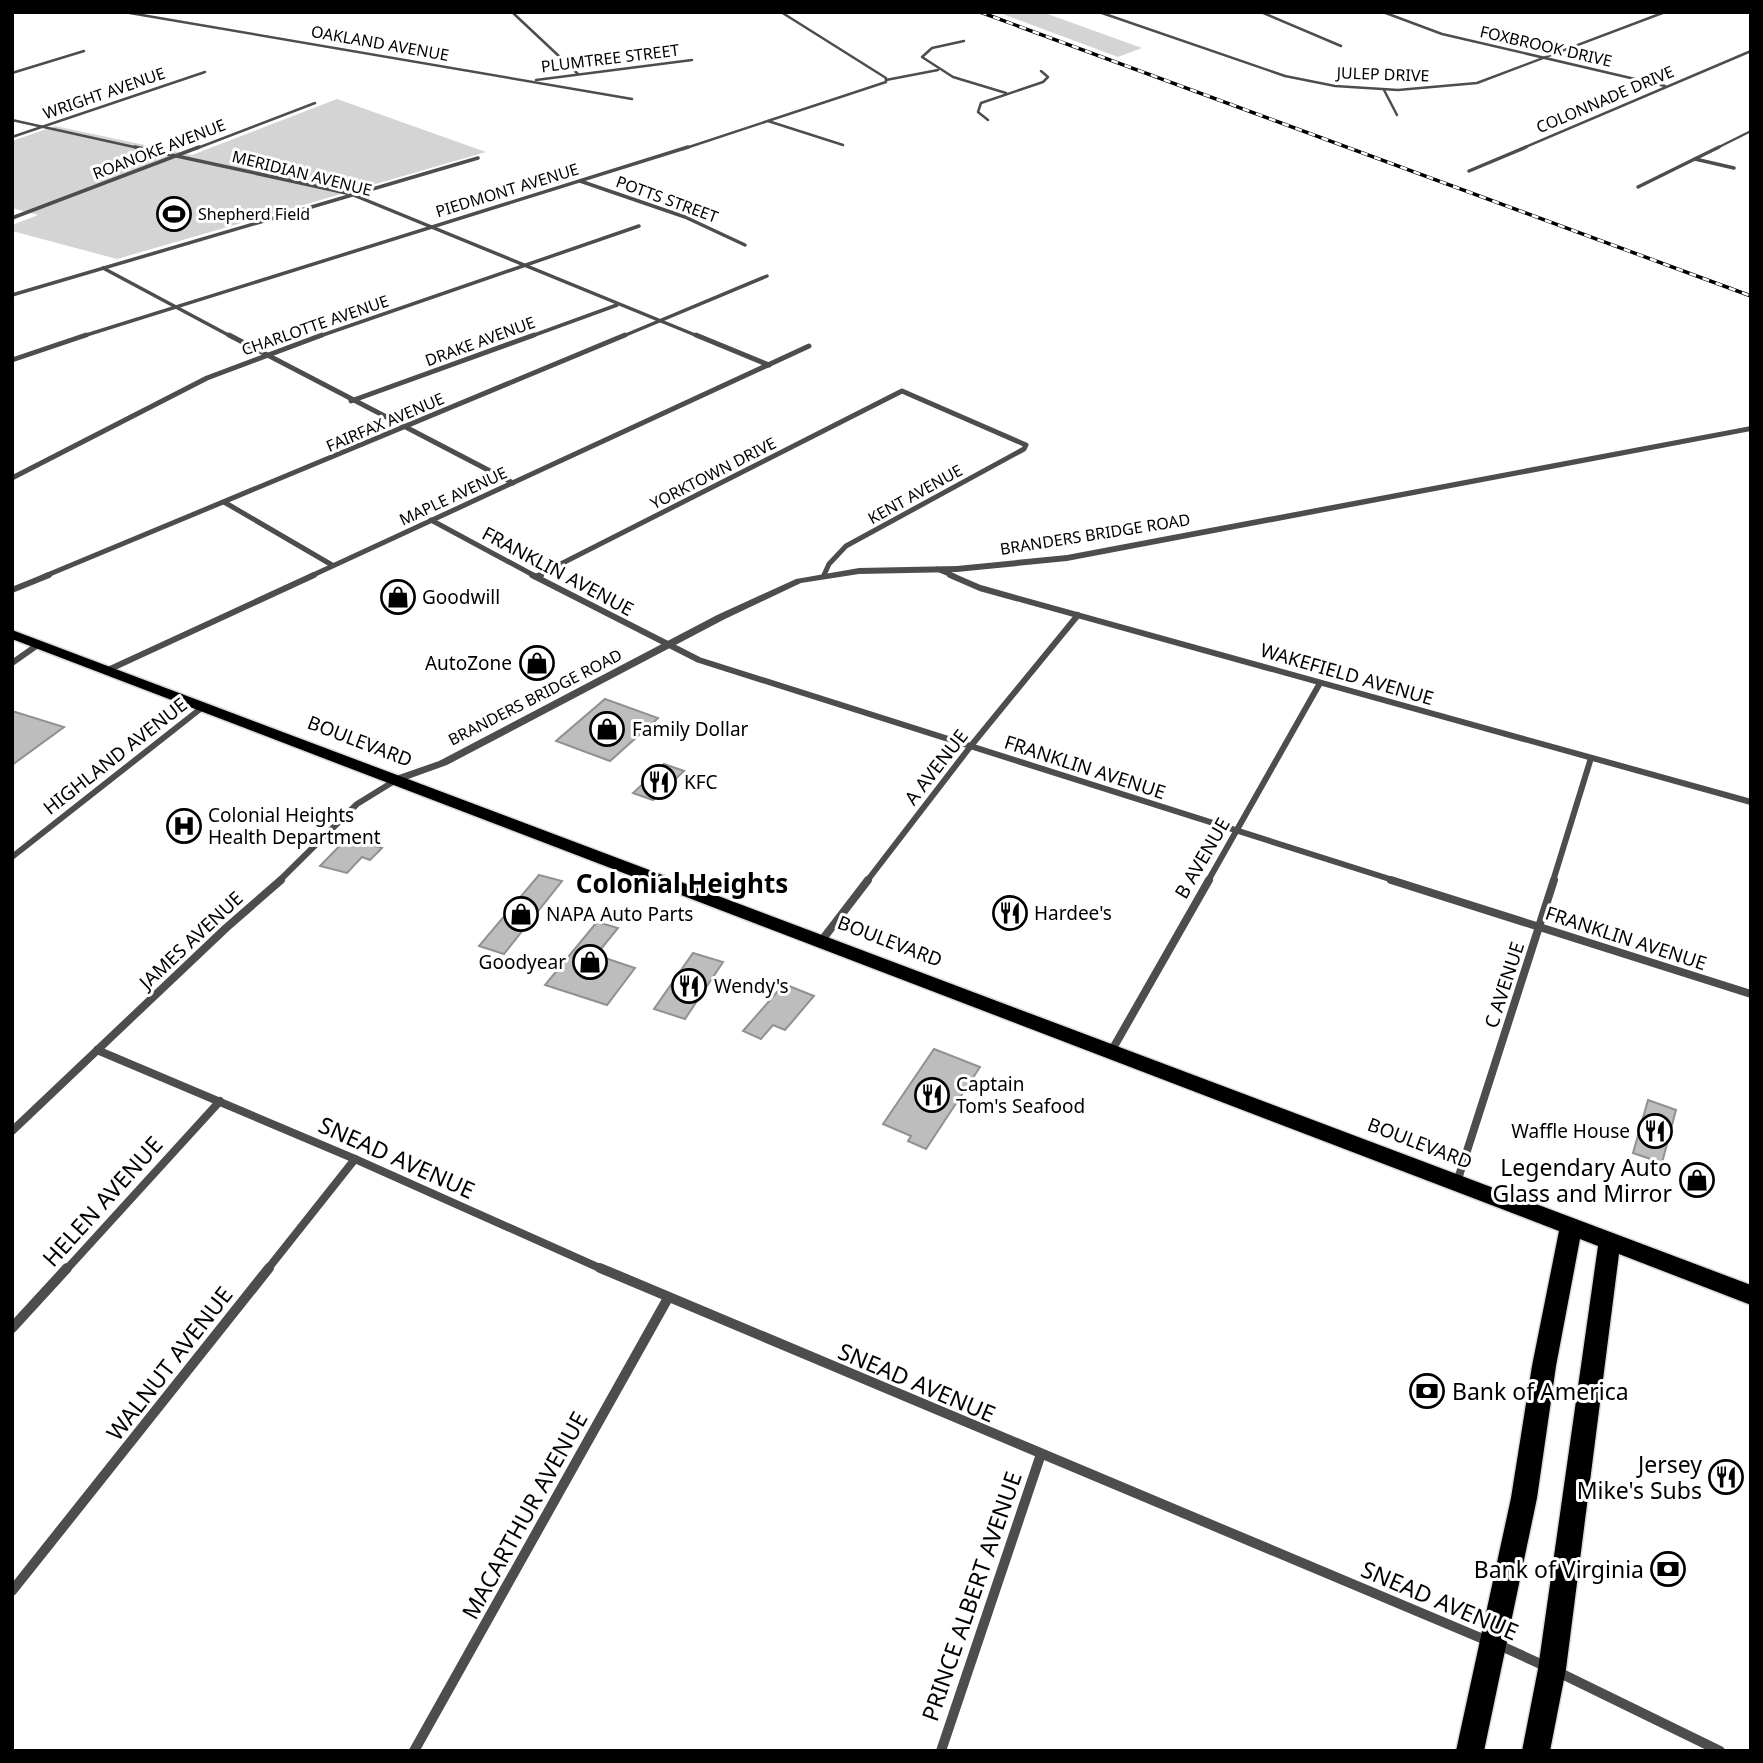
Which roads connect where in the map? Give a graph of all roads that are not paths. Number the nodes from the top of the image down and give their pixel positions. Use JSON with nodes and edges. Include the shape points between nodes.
{"nodes":[{"id":1,"x":124,"y":12,"type":"edge"},
{"id":2,"x":512,"y":12,"type":"edge"},
{"id":3,"x":781,"y":12,"type":"edge"},
{"id":4,"x":1099,"y":12,"type":"edge"},
{"id":5,"x":1261,"y":12,"type":"edge"},
{"id":6,"x":1383,"y":12,"type":"edge"},
{"id":7,"x":1665,"y":12,"type":"edge"},
{"id":8,"x":964,"y":41,"type":"dead end"},
{"id":9,"x":1341,"y":46,"type":"dead end"},
{"id":10,"x":84,"y":51,"type":"dead end"},
{"id":11,"x":1751,"y":51,"type":"edge"},
{"id":12,"x":1544,"y":59,"type":"junction"},
{"id":13,"x":692,"y":60,"type":"dead end"},
{"id":14,"x":939,"y":70,"type":"junction"},
{"id":15,"x":1041,"y":71,"type":"dead end"},
{"id":16,"x":12,"y":72,"type":"edge"},
{"id":17,"x":205,"y":72,"type":"dead end"},
{"id":18,"x":578,"y":74,"type":"junction"},
{"id":19,"x":887,"y":80,"type":"junction"},
{"id":20,"x":532,"y":81,"type":"junction"},
{"id":21,"x":1666,"y":87,"type":"junction"},
{"id":22,"x":1384,"y":90,"type":"junction"},
{"id":23,"x":1006,"y":93,"type":"junction"},
{"id":24,"x":632,"y":99,"type":"dead end"},
{"id":25,"x":315,"y":103,"type":"dead end"},
{"id":26,"x":1396,"y":116,"type":"dead end"},
{"id":27,"x":12,"y":120,"type":"edge"},
{"id":28,"x":988,"y":120,"type":"dead end"},
{"id":29,"x":768,"y":121,"type":"junction"},
{"id":30,"x":43,"y":127,"type":"junction"},
{"id":31,"x":1751,"y":131,"type":"edge"},
{"id":32,"x":12,"y":138,"type":"edge"},
{"id":33,"x":843,"y":145,"type":"dead end"},
{"id":34,"x":177,"y":155,"type":"junction"},
{"id":35,"x":478,"y":158,"type":"dead end"},
{"id":36,"x":1694,"y":159,"type":"junction"},
{"id":37,"x":1734,"y":168,"type":"dead end"},
{"id":38,"x":1469,"y":171,"type":"dead end"},
{"id":39,"x":579,"y":181,"type":"junction"},
{"id":40,"x":1638,"y":187,"type":"dead end"},
{"id":41,"x":351,"y":194,"type":"junction"},
{"id":42,"x":12,"y":218,"type":"edge"},
{"id":43,"x":431,"y":226,"type":"junction"},
{"id":44,"x":639,"y":226,"type":"dead end"},
{"id":45,"x":745,"y":246,"type":"dead end"},
{"id":46,"x":523,"y":266,"type":"junction"},
{"id":47,"x":102,"y":268,"type":"junction"},
{"id":48,"x":767,"y":276,"type":"dead end"},
{"id":49,"x":12,"y":295,"type":"edge"},
{"id":50,"x":617,"y":305,"type":"junction"},
{"id":51,"x":173,"y":307,"type":"junction"},
{"id":52,"x":659,"y":321,"type":"junction"},
{"id":53,"x":809,"y":346,"type":"dead end"},
{"id":54,"x":264,"y":355,"type":"junction"},
{"id":55,"x":12,"y":360,"type":"edge"},
{"id":56,"x":769,"y":365,"type":"junction"},
{"id":57,"x":351,"y":401,"type":"junction"},
{"id":58,"x":404,"y":427,"type":"junction"},
{"id":59,"x":1751,"y":428,"type":"edge"},
{"id":60,"x":1026,"y":445,"type":"joint"},
{"id":61,"x":12,"y":478,"type":"edge"},
{"id":62,"x":513,"y":482,"type":"junction"},
{"id":63,"x":223,"y":502,"type":"junction"},
{"id":64,"x":431,"y":520,"type":"junction"},
{"id":65,"x":332,"y":565,"type":"junction"},
{"id":66,"x":937,"y":569,"type":"junction"},
{"id":67,"x":824,"y":575,"type":"junction"},
{"id":68,"x":536,"y":577,"type":"junction"},
{"id":69,"x":12,"y":590,"type":"edge"},
{"id":70,"x":1078,"y":615,"type":"junction"},
{"id":71,"x":12,"y":634,"type":"edge"},
{"id":72,"x":39,"y":644,"type":"junction"},
{"id":73,"x":666,"y":646,"type":"junction"},
{"id":74,"x":12,"y":663,"type":"edge"},
{"id":75,"x":108,"y":670,"type":"junction"},
{"id":76,"x":1320,"y":683,"type":"junction"},
{"id":77,"x":204,"y":706,"type":"junction"},
{"id":78,"x":970,"y":747,"type":"junction"},
{"id":79,"x":1591,"y":758,"type":"junction"},
{"id":80,"x":397,"y":779,"type":"junction"},
{"id":81,"x":1751,"y":802,"type":"edge"},
{"id":82,"x":1235,"y":832,"type":"junction"},
{"id":83,"x":12,"y":857,"type":"edge"},
{"id":84,"x":1539,"y":927,"type":"junction"},
{"id":85,"x":822,"y":940,"type":"junction"},
{"id":86,"x":1751,"y":995,"type":"edge"},
{"id":87,"x":97,"y":1050,"type":"junction"},
{"id":88,"x":1112,"y":1050,"type":"junction"},
{"id":89,"x":220,"y":1101,"type":"junction"},
{"id":90,"x":12,"y":1131,"type":"edge"},
{"id":91,"x":355,"y":1159,"type":"junction"},
{"id":92,"x":1457,"y":1182,"type":"junction"},
{"id":93,"x":1571,"y":1227,"type":"junction"},
{"id":94,"x":1609,"y":1241,"type":"junction"},
{"id":95,"x":1751,"y":1295,"type":"edge"},
{"id":96,"x":668,"y":1298,"type":"junction"},
{"id":97,"x":12,"y":1328,"type":"edge"},
{"id":98,"x":1041,"y":1454,"type":"junction"},
{"id":99,"x":12,"y":1591,"type":"edge"},
{"id":100,"x":1492,"y":1642,"type":"junction"},
{"id":101,"x":1552,"y":1669,"type":"junction"},
{"id":102,"x":414,"y":1751,"type":"edge"},
{"id":103,"x":941,"y":1751,"type":"edge"},
{"id":104,"x":1470,"y":1751,"type":"edge"},
{"id":105,"x":1536,"y":1751,"type":"edge"},
{"id":106,"x":1720,"y":1751,"type":"edge"}],
"edges":[{"from":1,"to":20,"type":"street","name":"OAKLAND AVENUE"},
{"from":2,"to":18,"type":"street"},
{"from":3,"to":19,"type":"street"},
{"from":4,"to":22,"type":"street","name":"JULEP DRIVE","via":[[1285,76]]},
{"from":5,"to":9,"type":"street"},
{"from":6,"to":12,"type":"street","name":"FOXBROOK DRIVE","via":[[1419,27]]},
{"from":7,"to":12,"type":"street","name":"JULEP DRIVE"},
{"from":8,"to":14,"type":"street","via":[[923,53],[924,60]]},
{"from":10,"to":16,"type":"street"},
{"from":11,"to":21,"type":"street","name":"COLONNADE DRIVE"},
{"from":12,"to":21,"type":"street","name":"FOXBROOK DRIVE"},
{"from":12,"to":22,"type":"street","name":"JULEP DRIVE","via":[[1477,83]]},
{"from":13,"to":18,"type":"street","name":"PLUMTREE STREET"},
{"from":14,"to":19,"type":"street","name":"PIEDMONT AVENUE"},
{"from":14,"to":23,"type":"street"},
{"from":15,"to":23,"type":"street","via":[[1048,76],[1042,82]]},
{"from":17,"to":30,"type":"street","name":"WRIGHT AVENUE"},
{"from":18,"to":20,"type":"street","name":"PLUMTREE STREET"},
{"from":19,"to":29,"type":"street","name":"PIEDMONT AVENUE"},
{"from":20,"to":24,"type":"street","name":"OAKLAND AVENUE"},
{"from":21,"to":38,"type":"street","name":"COLONNADE DRIVE"},
{"from":22,"to":26,"type":"street"},
{"from":23,"to":28,"type":"street","via":[[978,106]]},
{"from":25,"to":34,"type":"street","name":"ROANOKE AVENUE"},
{"from":27,"to":30,"type":"street","name":"MERIDIAN AVENUE"},
{"from":29,"to":33,"type":"street"},
{"from":29,"to":39,"type":"street","name":"PIEDMONT AVENUE"},
{"from":30,"to":32,"type":"street","name":"WRIGHT AVENUE"},
{"from":30,"to":34,"type":"street","name":"MERIDIAN AVENUE"},
{"from":31,"to":36,"type":"street"},
{"from":34,"to":41,"type":"street","name":"MERIDIAN AVENUE"},
{"from":34,"to":42,"type":"street","name":"ROANOKE AVENUE"},
{"from":35,"to":41,"type":"street"},
{"from":36,"to":37,"type":"street"},
{"from":36,"to":40,"type":"street"},
{"from":39,"to":43,"type":"street","name":"PIEDMONT AVENUE"},
{"from":39,"to":45,"type":"street","name":"POTTS STREET","via":[[657,205]]},
{"from":41,"to":43,"type":"street","name":"MERIDIAN AVENUE"},
{"from":41,"to":47,"type":"street"},
{"from":43,"to":46,"type":"street","name":"MERIDIAN AVENUE"},
{"from":43,"to":51,"type":"street","name":"PIEDMONT AVENUE"},
{"from":44,"to":46,"type":"street","name":"CHARLOTTE AVENUE"},
{"from":46,"to":50,"type":"street","name":"MERIDIAN AVENUE"},
{"from":46,"to":54,"type":"street","name":"CHARLOTTE AVENUE"},
{"from":47,"to":49,"type":"street"},
{"from":47,"to":51,"type":"street"},
{"from":48,"to":52,"type":"street","name":"FAIRFAX AVENUE"},
{"from":50,"to":52,"type":"street","name":"MERIDIAN AVENUE"},
{"from":50,"to":57,"type":"street","name":"DRAKE AVENUE"},
{"from":51,"to":54,"type":"street"},
{"from":51,"to":55,"type":"street","name":"PIEDMONT AVENUE"},
{"from":52,"to":56,"type":"street","name":"MERIDIAN AVENUE"},
{"from":52,"to":58,"type":"street","name":"FAIRFAX AVENUE"},
{"from":53,"to":56,"type":"street","name":"MAPLE AVENUE"},
{"from":54,"to":57,"type":"street"},
{"from":54,"to":61,"type":"street","name":"CHARLOTTE AVENUE","via":[[194,384]]},
{"from":56,"to":62,"type":"street","name":"MAPLE AVENUE"},
{"from":57,"to":58,"type":"street"},
{"from":58,"to":62,"type":"street"},
{"from":58,"to":63,"type":"street","name":"FAIRFAX AVENUE"},
{"from":59,"to":66,"type":"street","name":"BRANDERS BRIDGE ROAD","via":[[1068,558]]},
{"from":60,"to":67,"type":"street","name":"KENT AVENUE","via":[[846,547]]},
{"from":60,"to":68,"type":"street","name":"YORKTOWN DRIVE","via":[[902,391]]},
{"from":62,"to":64,"type":"street","name":"MAPLE AVENUE"},
{"from":63,"to":65,"type":"street"},
{"from":63,"to":69,"type":"street","name":"FAIRFAX AVENUE"},
{"from":64,"to":65,"type":"street","name":"MAPLE AVENUE"},
{"from":64,"to":68,"type":"street","name":"FRANKLIN AVENUE"},
{"from":65,"to":75,"type":"street","name":"MAPLE AVENUE"},
{"from":66,"to":67,"type":"street","name":"BRANDERS BRIDGE ROAD"},
{"from":66,"to":70,"type":"street","name":"WAKEFIELD AVENUE","via":[[965,583]]},
{"from":67,"to":73,"type":"street","name":"BRANDERS BRIDGE ROAD","via":[[760,597]]},
{"from":68,"to":73,"type":"street","name":"FRANKLIN AVENUE"},
{"from":70,"to":76,"type":"street","name":"WAKEFIELD AVENUE"},
{"from":70,"to":78,"type":"street","name":"A AVENUE"},
{"from":71,"to":72,"type":"main road","name":"BOULEVARD"},
{"from":72,"to":74,"type":"street"},
{"from":72,"to":75,"type":"main road","name":"BOULEVARD"},
{"from":73,"to":78,"type":"street","name":"FRANKLIN AVENUE","via":[[719,668]]},
{"from":73,"to":80,"type":"street","name":"BRANDERS BRIDGE ROAD","via":[[443,763]]},
{"from":75,"to":77,"type":"main road","name":"BOULEVARD"},
{"from":76,"to":79,"type":"street","name":"WAKEFIELD AVENUE"},
{"from":76,"to":82,"type":"street","name":"B AVENUE"},
{"from":77,"to":80,"type":"main road","name":"BOULEVARD"},
{"from":77,"to":83,"type":"street","name":"HIGHLAND AVENUE"},
{"from":78,"to":82,"type":"street","name":"FRANKLIN AVENUE"},
{"from":78,"to":85,"type":"street","name":"A AVENUE"},
{"from":79,"to":81,"type":"street","name":"WAKEFIELD AVENUE"},
{"from":79,"to":84,"type":"street","name":"C AVENUE"},
{"from":80,"to":85,"type":"main road","name":"BOULEVARD"},
{"from":80,"to":87,"type":"street","name":"JAMES AVENUE","via":[[357,804]]},
{"from":82,"to":84,"type":"street","name":"FRANKLIN AVENUE"},
{"from":82,"to":88,"type":"street","name":"B AVENUE"},
{"from":84,"to":86,"type":"street","name":"FRANKLIN AVENUE"},
{"from":84,"to":92,"type":"street","name":"C AVENUE"},
{"from":85,"to":88,"type":"main road","name":"BOULEVARD"},
{"from":87,"to":89,"type":"street","name":"SNEAD AVENUE"},
{"from":87,"to":90,"type":"street","name":"JAMES AVENUE"},
{"from":88,"to":92,"type":"main road","name":"BOULEVARD"},
{"from":89,"to":91,"type":"street","name":"SNEAD AVENUE"},
{"from":89,"to":97,"type":"street","name":"HELEN AVENUE"},
{"from":91,"to":96,"type":"street","name":"SNEAD AVENUE"},
{"from":91,"to":99,"type":"street","name":"WALNUT AVENUE"},
{"from":92,"to":93,"type":"main road","name":"BOULEVARD"},
{"from":93,"to":94,"type":"main road","name":"BOULEVARD"},
{"from":93,"to":100,"type":"main road","via":[[1526,1488]]},
{"from":94,"to":95,"type":"main road","name":"BOULEVARD"},
{"from":94,"to":101,"type":"main road"},
{"from":96,"to":98,"type":"street","name":"SNEAD AVENUE"},
{"from":96,"to":102,"type":"street","name":"MACARTHUR AVENUE"},
{"from":98,"to":100,"type":"street","name":"SNEAD AVENUE"},
{"from":98,"to":103,"type":"street","name":"PRINCE ALBERT AVENUE"},
{"from":100,"to":101,"type":"street","name":"SNEAD AVENUE"},
{"from":100,"to":104,"type":"main road"},
{"from":101,"to":105,"type":"main road"},
{"from":101,"to":106,"type":"street","name":"SNEAD AVENUE"}]}
